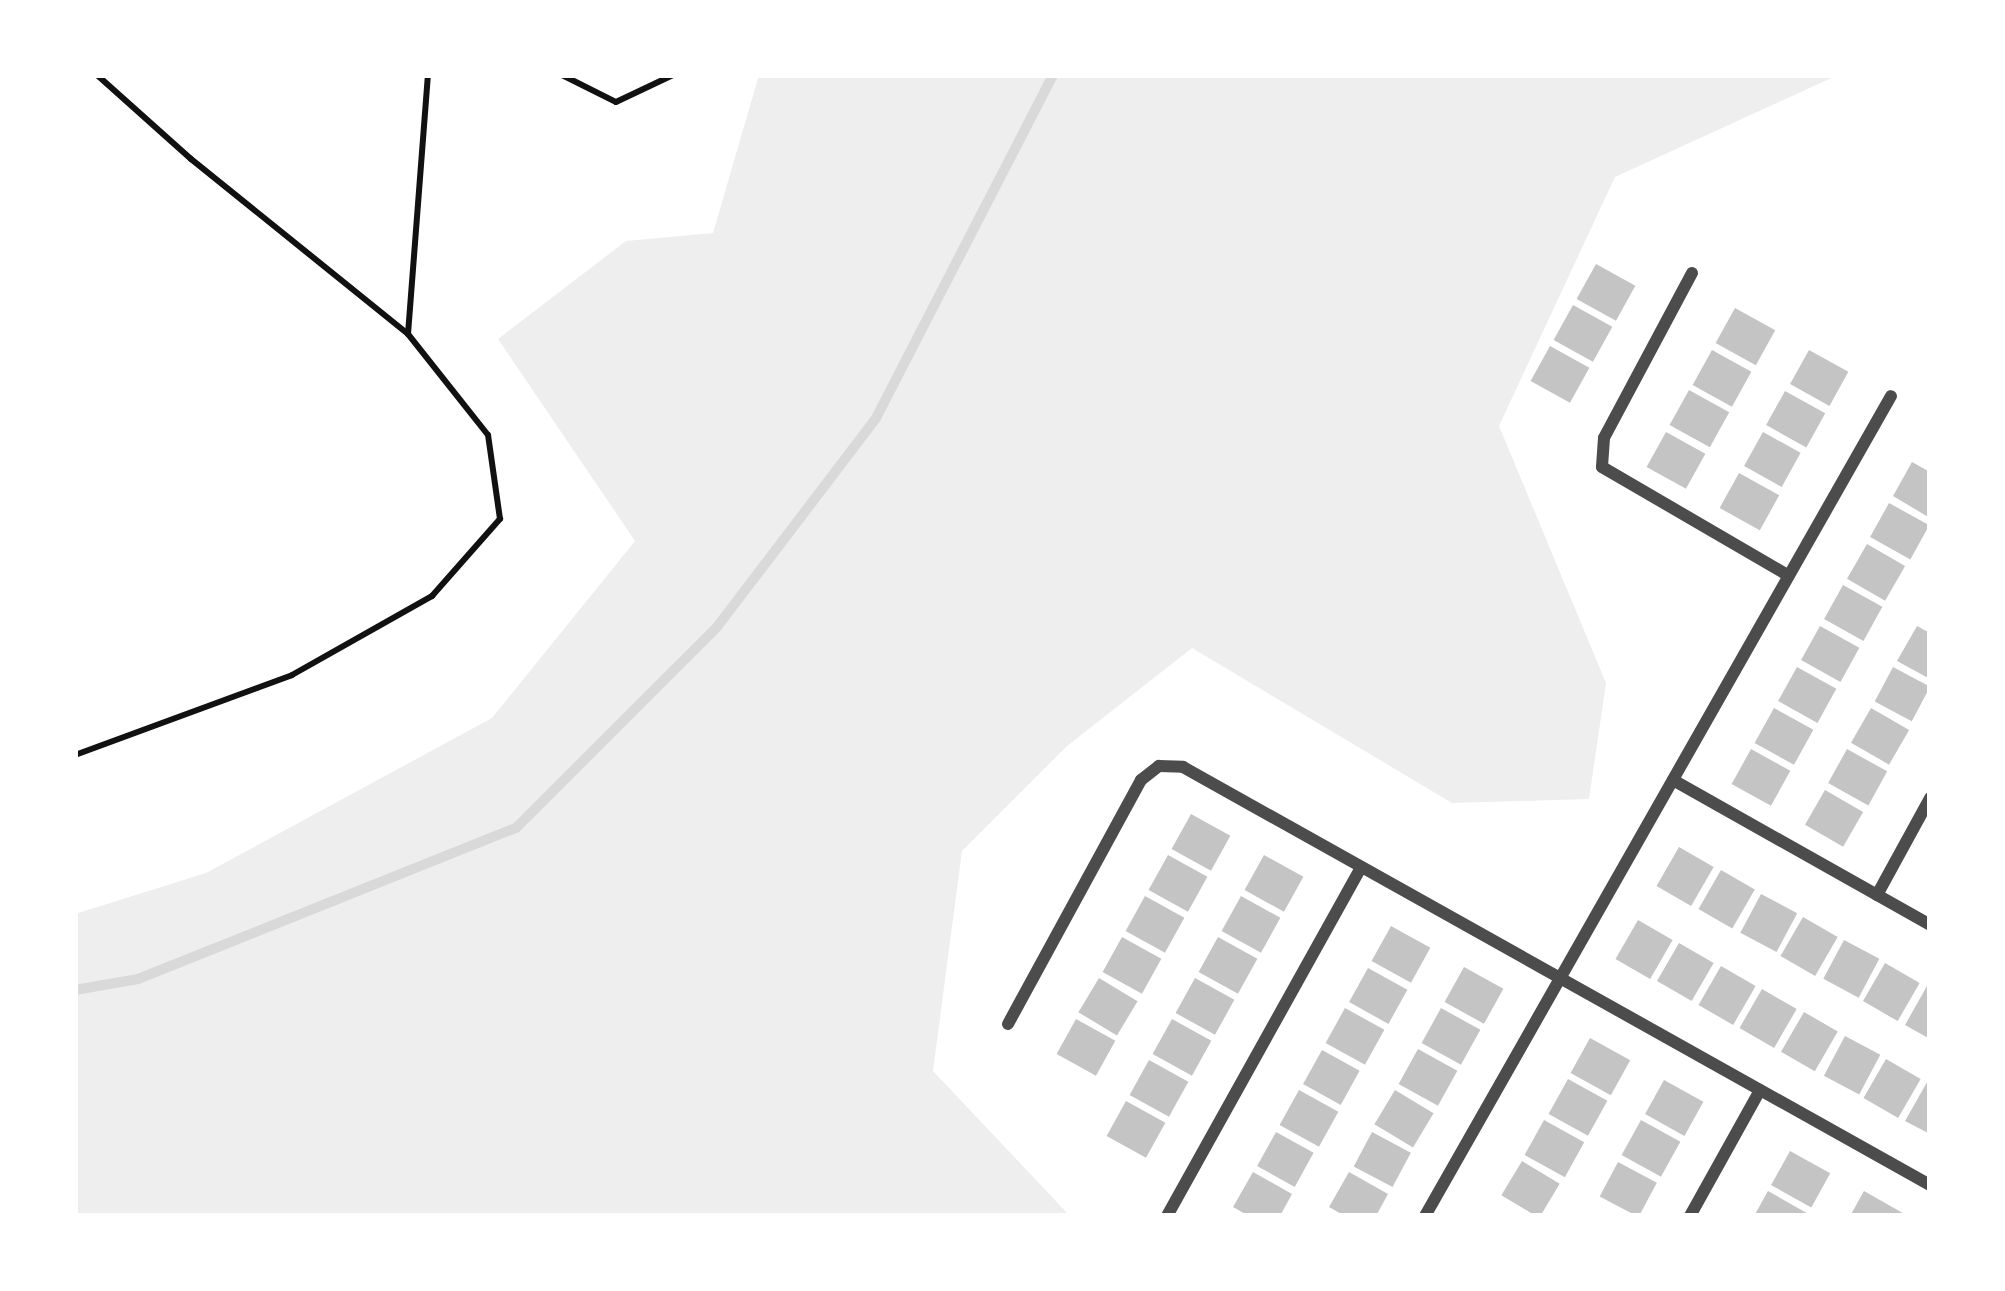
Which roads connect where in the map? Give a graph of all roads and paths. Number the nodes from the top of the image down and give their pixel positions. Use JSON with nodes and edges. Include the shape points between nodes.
{"nodes":[{"id":1,"x":97,"y":75,"type":"edge"},
{"id":2,"x":428,"y":75,"type":"edge"},
{"id":3,"x":562,"y":75,"type":"edge"},
{"id":4,"x":673,"y":75,"type":"edge"},
{"id":5,"x":1692,"y":273,"type":"dead end"},
{"id":6,"x":408,"y":334,"type":"junction"},
{"id":7,"x":1891,"y":396,"type":"dead end"},
{"id":8,"x":1789,"y":576,"type":"junction"},
{"id":9,"x":75,"y":755,"type":"edge"},
{"id":10,"x":1673,"y":780,"type":"junction"},
{"id":11,"x":1930,"y":798,"type":"edge"},
{"id":12,"x":1361,"y":867,"type":"junction"},
{"id":13,"x":1877,"y":895,"type":"junction"},
{"id":14,"x":1930,"y":925,"type":"edge"},
{"id":15,"x":1560,"y":978,"type":"junction"},
{"id":16,"x":1008,"y":1024,"type":"dead end"},
{"id":17,"x":1760,"y":1090,"type":"junction"},
{"id":18,"x":1930,"y":1185,"type":"edge"},
{"id":19,"x":1167,"y":1216,"type":"edge"},
{"id":20,"x":1425,"y":1216,"type":"edge"},
{"id":21,"x":1690,"y":1216,"type":"edge"}],
"edges":[{"from":1,"to":6,"type":"path"},
{"from":2,"to":6,"type":"path"},
{"from":3,"to":4,"type":"path","via":[[616,102]]},
{"from":5,"to":8,"type":"street","via":[[1604,438],[1601,467]]},
{"from":6,"to":9,"type":"path","via":[[488,435],[500,519],[432,596],[292,675]]},
{"from":7,"to":8,"type":"street"},
{"from":8,"to":10,"type":"street"},
{"from":10,"to":13,"type":"street"},
{"from":10,"to":15,"type":"street"},
{"from":11,"to":13,"type":"street"},
{"from":12,"to":15,"type":"street"},
{"from":12,"to":16,"type":"street","via":[[1183,767],[1160,766],[1141,780]]},
{"from":12,"to":19,"type":"street"},
{"from":13,"to":14,"type":"street"},
{"from":15,"to":17,"type":"street"},
{"from":15,"to":20,"type":"street"},
{"from":17,"to":18,"type":"street"},
{"from":17,"to":21,"type":"street"}]}
